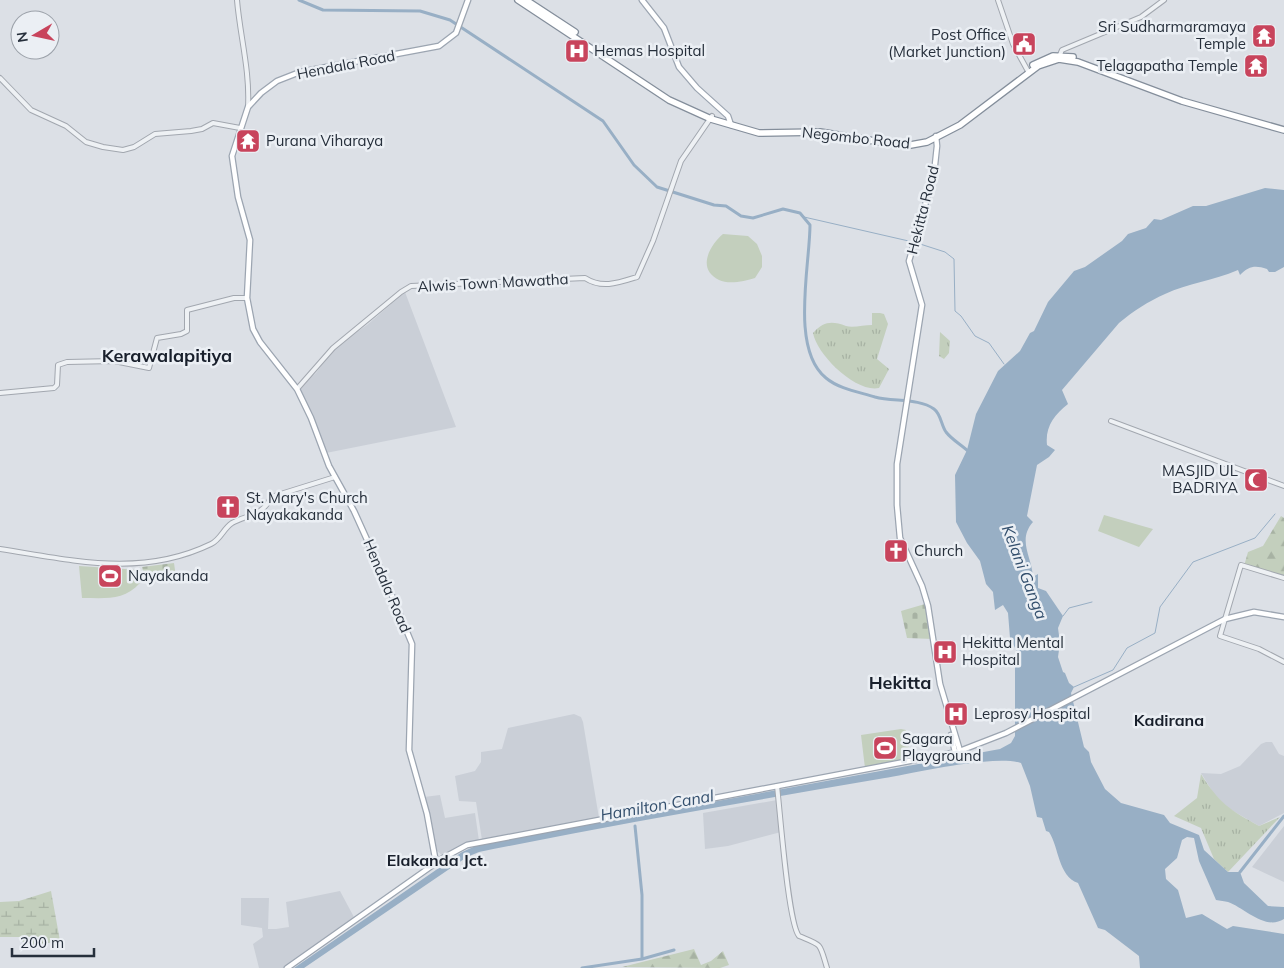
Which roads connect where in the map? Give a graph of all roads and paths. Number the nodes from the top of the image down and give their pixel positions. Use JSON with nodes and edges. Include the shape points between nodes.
{"nodes":[{"id":1,"x":237,"y":0,"type":"edge"},
{"id":2,"x":468,"y":0,"type":"edge"},
{"id":3,"x":518,"y":0,"type":"edge"},
{"id":4,"x":526,"y":0,"type":"edge"},
{"id":5,"x":642,"y":0,"type":"edge"},
{"id":6,"x":998,"y":0,"type":"edge"},
{"id":7,"x":1164,"y":0,"type":"edge"},
{"id":8,"x":1059,"y":57,"type":"junction"},
{"id":9,"x":1028,"y":71,"type":"junction"},
{"id":10,"x":0,"y":78,"type":"edge"},
{"id":11,"x":248,"y":107,"type":"junction"},
{"id":12,"x":711,"y":117,"type":"junction"},
{"id":13,"x":731,"y":123,"type":"junction"},
{"id":14,"x":240,"y":128,"type":"junction"},
{"id":15,"x":1284,"y":128,"type":"edge"},
{"id":16,"x":936,"y":137,"type":"junction"},
{"id":17,"x":247,"y":298,"type":"junction"},
{"id":18,"x":297,"y":389,"type":"junction"},
{"id":19,"x":0,"y":393,"type":"edge"},
{"id":20,"x":1111,"y":421,"type":"dead end"},
{"id":21,"x":335,"y":477,"type":"junction"},
{"id":22,"x":1284,"y":486,"type":"edge"},
{"id":23,"x":0,"y":548,"type":"edge"},
{"id":24,"x":1284,"y":578,"type":"edge"},
{"id":25,"x":1284,"y":616,"type":"edge"},
{"id":26,"x":1225,"y":619,"type":"junction"},
{"id":27,"x":1284,"y":661,"type":"edge"},
{"id":28,"x":957,"y":752,"type":"junction"},
{"id":29,"x":777,"y":786,"type":"junction"},
{"id":30,"x":433,"y":849,"type":"junction"},
{"id":31,"x":443,"y":858,"type":"junction"},
{"id":32,"x":436,"y":863,"type":"junction"},
{"id":33,"x":287,"y":968,"type":"edge"},
{"id":34,"x":827,"y":968,"type":"edge"}],
"edges":[{"from":1,"to":11,"type":"street","via":[[249,78]]},
{"from":2,"to":11,"type":"main road","name":"Hendala Road","via":[[458,29],[448,41],[434,48],[300,72],[277,81]]},
{"from":3,"to":12,"type":"highway","name":"Negombo Road","via":[[665,97]]},
{"from":4,"to":12,"type":"highway","name":"Negombo Road","via":[[654,86]]},
{"from":5,"to":13,"type":"main road","via":[[664,28],[673,56],[686,78],[728,116]]},
{"from":6,"to":9,"type":"street","via":[[1013,44]]},
{"from":7,"to":8,"type":"street","via":[[1141,17],[1062,50]]},
{"from":8,"to":9,"type":"highway","name":"Negombo Road","via":[[1040,60]]},
{"from":8,"to":15,"type":"highway","via":[[1071,56],[1183,98]]},
{"from":9,"to":16,"type":"highway","name":"Negombo Road"},
{"from":10,"to":14,"type":"street","via":[[31,110],[66,126],[86,142],[102,147],[123,150],[155,134],[202,129],[213,123]]},
{"from":11,"to":14,"type":"main road","name":"Hendala Road"},
{"from":12,"to":13,"type":"highway","name":"Negombo Road"},
{"from":12,"to":18,"type":"street","name":"Alwis Town Mawatha","via":[[681,161],[637,277],[606,285],[595,284],[585,278],[411,286],[333,348]]},
{"from":13,"to":16,"type":"highway","name":"Negombo Road","via":[[758,129],[817,129],[890,141]]},
{"from":14,"to":17,"type":"main road","name":"Hendala Road","via":[[232,156],[238,197],[250,240]]},
{"from":16,"to":28,"type":"main road","name":"Hekitta Road","via":[[933,179],[910,264],[922,305],[896,469],[899,531],[928,606],[940,684]]},
{"from":17,"to":18,"type":"main road","name":"Hendala Road","via":[[253,329],[260,342]]},
{"from":17,"to":19,"type":"street","via":[[234,298],[187,310],[186,331],[156,338],[148,368],[114,361],[67,362],[57,367],[54,388]]},
{"from":18,"to":21,"type":"main road","name":"Hendala Road"},
{"from":20,"to":22,"type":"street"},
{"from":21,"to":23,"type":"street","via":[[271,497],[268,506],[260,512],[229,525],[220,539],[166,560],[141,564],[76,562]]},
{"from":21,"to":30,"type":"main road","name":"Hendala Road","via":[[366,537],[412,644],[409,750]]},
{"from":24,"to":26,"type":"street","via":[[1241,565]]},
{"from":25,"to":26,"type":"main road","via":[[1254,612]]},
{"from":26,"to":27,"type":"street","via":[[1220,636]]},
{"from":26,"to":28,"type":"main road","via":[[1013,730]]},
{"from":28,"to":29,"type":"main road"},
{"from":29,"to":31,"type":"main road","via":[[482,842],[462,847]]},
{"from":29,"to":34,"type":"street","via":[[795,929],[799,936],[814,940],[819,946]]},
{"from":30,"to":31,"type":"main road","via":[[437,856]]},
{"from":30,"to":32,"type":"main road","name":"Hendala Road"},
{"from":31,"to":32,"type":"main road"},
{"from":32,"to":33,"type":"main road"}]}
